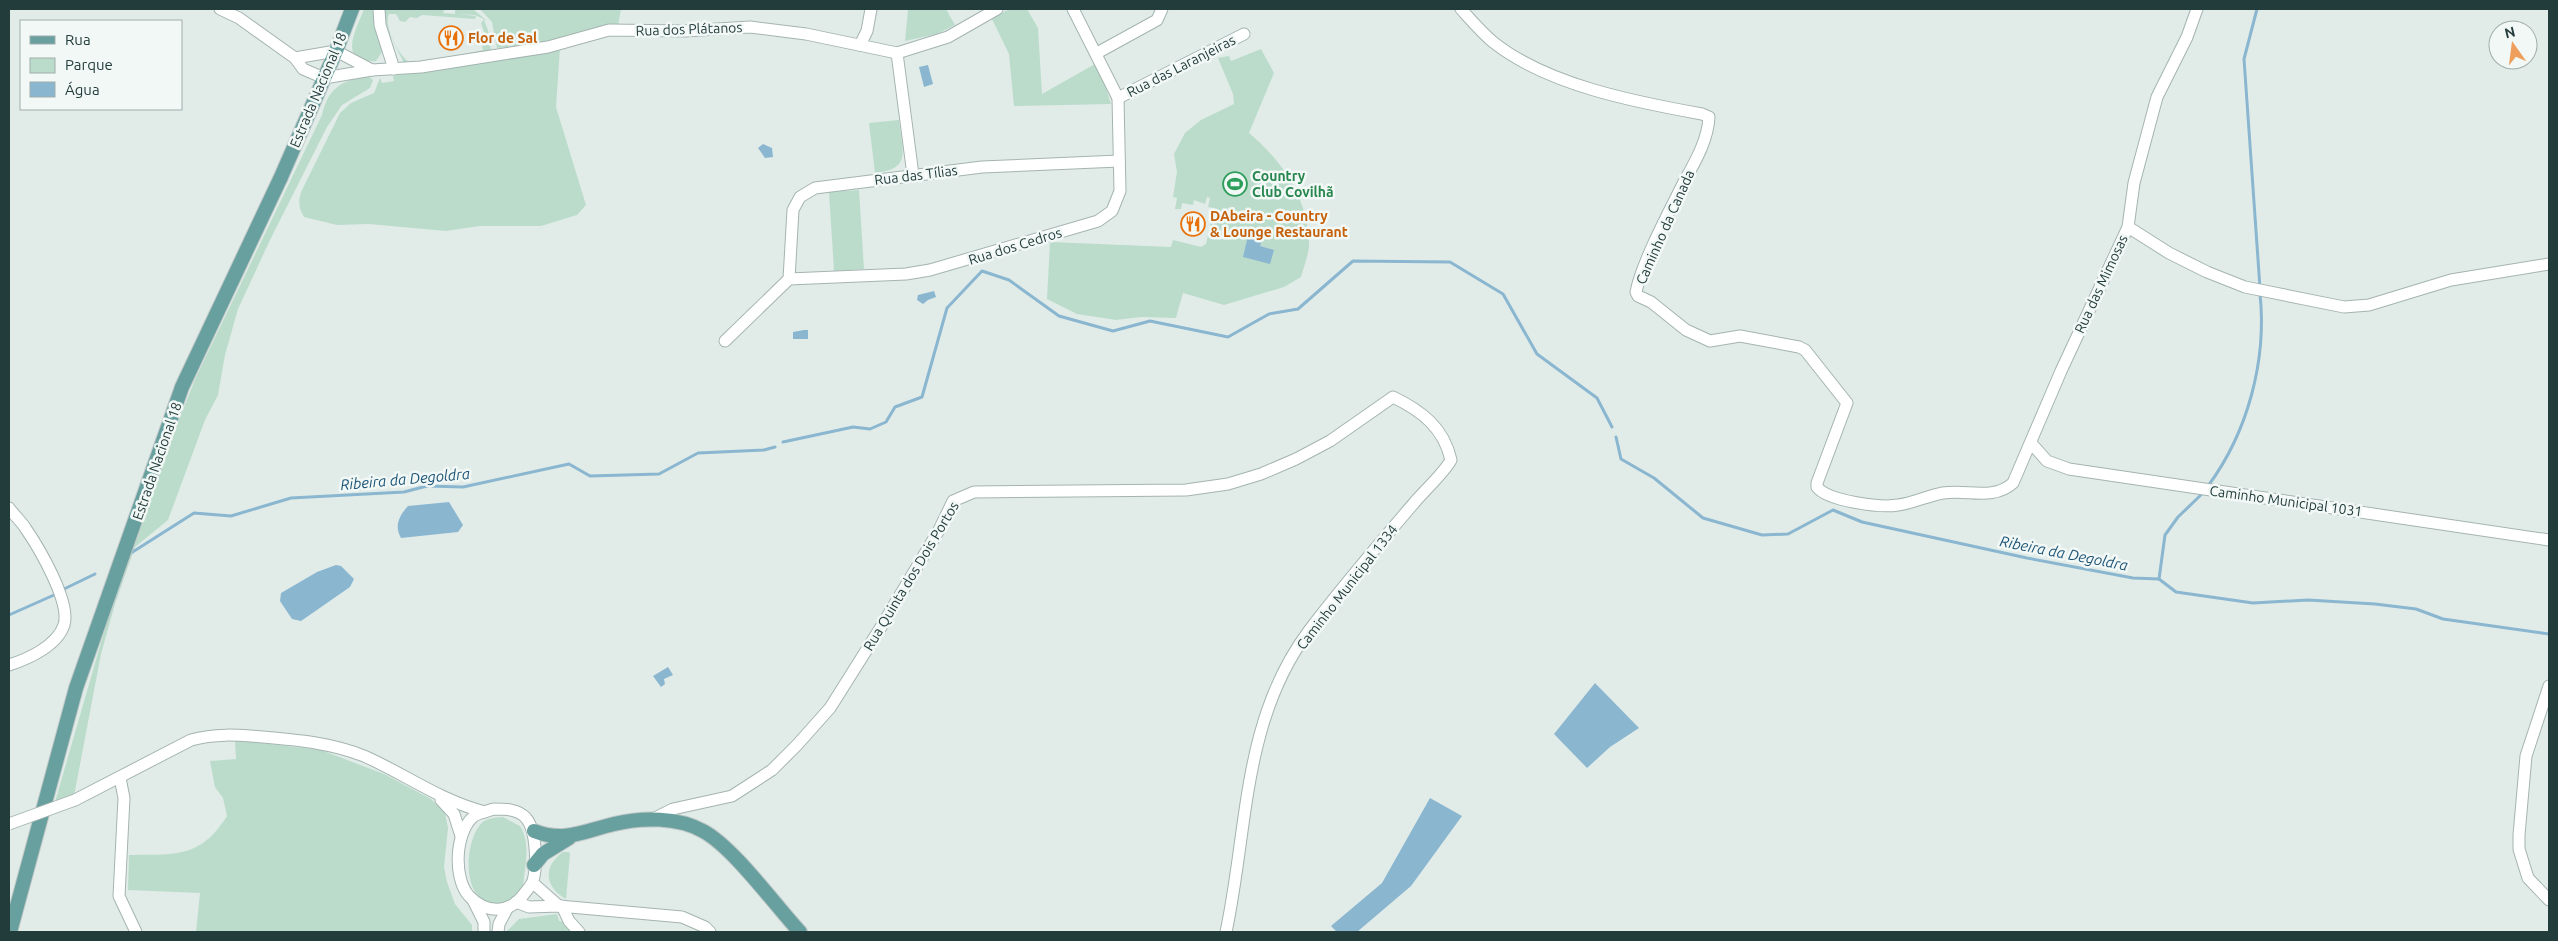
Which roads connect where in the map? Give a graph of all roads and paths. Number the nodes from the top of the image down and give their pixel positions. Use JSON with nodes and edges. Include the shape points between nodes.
{"nodes":[{"id":1,"x":220,"y":9,"type":"edge"},
{"id":2,"x":352,"y":9,"type":"edge"},
{"id":3,"x":379,"y":9,"type":"edge"},
{"id":4,"x":870,"y":9,"type":"edge"},
{"id":5,"x":997,"y":9,"type":"edge"},
{"id":6,"x":1073,"y":9,"type":"edge"},
{"id":7,"x":1162,"y":9,"type":"edge"},
{"id":8,"x":1461,"y":9,"type":"edge"},
{"id":9,"x":2197,"y":9,"type":"edge"},
{"id":10,"x":1244,"y":34,"type":"dead end"},
{"id":11,"x":860,"y":45,"type":"junction"},
{"id":12,"x":336,"y":52,"type":"junction"},
{"id":13,"x":1097,"y":52,"type":"junction"},
{"id":14,"x":897,"y":53,"type":"junction"},
{"id":15,"x":295,"y":58,"type":"junction"},
{"id":16,"x":394,"y":69,"type":"junction"},
{"id":17,"x":372,"y":70,"type":"junction"},
{"id":18,"x":324,"y":78,"type":"junction"},
{"id":19,"x":1118,"y":98,"type":"junction"},
{"id":20,"x":1120,"y":161,"type":"junction"},
{"id":21,"x":913,"y":175,"type":"junction"},
{"id":22,"x":2128,"y":227,"type":"junction"},
{"id":23,"x":2549,"y":264,"type":"edge"},
{"id":24,"x":789,"y":279,"type":"junction"},
{"id":25,"x":725,"y":342,"type":"dead end"},
{"id":26,"x":1393,"y":397,"type":"joint"},
{"id":27,"x":2031,"y":443,"type":"junction"},
{"id":28,"x":9,"y":508,"type":"edge"},
{"id":29,"x":2549,"y":540,"type":"edge"},
{"id":30,"x":9,"y":665,"type":"edge"},
{"id":31,"x":2549,"y":686,"type":"edge"},
{"id":32,"x":120,"y":778,"type":"junction"},
{"id":33,"x":430,"y":791,"type":"junction"},
{"id":34,"x":485,"y":812,"type":"junction"},
{"id":35,"x":653,"y":819,"type":"junction"},
{"id":36,"x":9,"y":824,"type":"edge"},
{"id":37,"x":534,"y":831,"type":"junction"},
{"id":38,"x":461,"y":836,"type":"junction"},
{"id":39,"x":572,"y":836,"type":"junction"},
{"id":40,"x":534,"y":864,"type":"junction"},
{"id":41,"x":533,"y":883,"type":"junction"},
{"id":42,"x":472,"y":899,"type":"junction"},
{"id":43,"x":2549,"y":900,"type":"edge"},
{"id":44,"x":512,"y":905,"type":"junction"},
{"id":45,"x":561,"y":906,"type":"junction"},
{"id":46,"x":10,"y":932,"type":"edge"},
{"id":47,"x":136,"y":932,"type":"edge"},
{"id":48,"x":484,"y":932,"type":"edge"},
{"id":49,"x":498,"y":932,"type":"edge"},
{"id":50,"x":580,"y":932,"type":"edge"},
{"id":51,"x":710,"y":932,"type":"edge"},
{"id":52,"x":800,"y":932,"type":"edge"},
{"id":53,"x":1226,"y":932,"type":"edge"}],
"edges":[{"from":1,"to":15,"type":"street","via":[[239,18]]},
{"from":2,"to":12,"type":"main road","name":"Estrada Nacional 18"},
{"from":3,"to":16,"type":"street","via":[[380,25]]},
{"from":4,"to":11,"type":"street","via":[[867,31]]},
{"from":5,"to":14,"type":"street","name":"Rua dos Plátanos","via":[[948,37]]},
{"from":6,"to":13,"type":"street","name":"Rua dos Cedros"},
{"from":7,"to":13,"type":"street","via":[[1157,20]]},
{"from":8,"to":27,"type":"street","name":"Caminho da Canada","via":[[1493,42],[1558,77],[1608,96],[1709,117],[1699,153],[1662,228],[1636,292],[1686,330],[1710,342],[1740,336],[1799,347],[1814,359],[1847,403],[1817,483],[1820,491],[1827,496],[1885,506],[1912,503],[1943,493],[1996,493],[2013,483]]},
{"from":9,"to":22,"type":"street","name":"Rua das Mimosas","via":[[2157,97],[2134,183]]},
{"from":10,"to":19,"type":"street","name":"Rua das Laranjeiras"},
{"from":11,"to":14,"type":"street","name":"Rua dos Plátanos"},
{"from":11,"to":16,"type":"street","name":"Rua dos Plátanos","via":[[750,27],[685,31],[609,30],[548,48]]},
{"from":12,"to":15,"type":"street"},
{"from":12,"to":17,"type":"street","name":"Rua dos Plátanos"},
{"from":12,"to":18,"type":"main road","name":"Estrada Nacional 18"},
{"from":13,"to":19,"type":"street","name":"Rua dos Cedros"},
{"from":14,"to":21,"type":"street"},
{"from":15,"to":18,"type":"street","via":[[303,69]]},
{"from":16,"to":17,"type":"street","name":"Rua dos Plátanos"},
{"from":17,"to":18,"type":"street","name":"Rua dos Plátanos"},
{"from":18,"to":46,"type":"main road","name":"Estrada Nacional 18","via":[[182,387],[76,688]]},
{"from":19,"to":20,"type":"street","name":"Rua dos Cedros"},
{"from":20,"to":21,"type":"street","name":"Rua das Tílias","via":[[1032,163]]},
{"from":20,"to":24,"type":"street","name":"Rua dos Cedros","via":[[1120,192],[1116,206],[1098,221],[930,270]]},
{"from":21,"to":24,"type":"street","name":"Rua das Tílias","via":[[815,188],[800,197],[793,210]]},
{"from":22,"to":23,"type":"street","via":[[2169,253],[2245,287],[2344,307],[2369,305],[2451,280]]},
{"from":22,"to":27,"type":"street","name":"Rua das Mimosas"},
{"from":24,"to":25,"type":"street"},
{"from":26,"to":35,"type":"street","name":"Rua Quinta dos Dois Portos","via":[[1296,459],[1228,484],[1186,490],[974,492],[961,496],[953,501],[939,530],[830,708],[797,746],[772,770],[732,796],[673,808]]},
{"from":26,"to":53,"type":"street","name":"Caminho Municipal 1334","via":[[1431,420],[1442,435],[1452,460],[1308,633],[1286,669],[1257,740]]},
{"from":27,"to":29,"type":"street","name":"Caminho Municipal 1031","via":[[2047,461],[2069,469]]},
{"from":28,"to":30,"type":"street","via":[[26,528],[44,560],[62,599],[64,625],[56,637],[36,654]]},
{"from":31,"to":43,"type":"street","via":[[2526,756],[2519,835],[2519,849],[2528,878]]},
{"from":32,"to":33,"type":"street","via":[[191,740],[207,735],[230,734],[311,741],[336,747],[373,761]]},
{"from":32,"to":36,"type":"street","bridge":true,"via":[[74,800]]},
{"from":32,"to":47,"type":"street","via":[[124,798],[119,896]]},
{"from":33,"to":34,"type":"street","via":[[464,807]]},
{"from":33,"to":38,"type":"street","via":[[454,814]]},
{"from":34,"to":37,"type":"street","via":[[512,810],[525,817]]},
{"from":34,"to":38,"type":"street","via":[[473,816]]},
{"from":35,"to":39,"type":"main road","via":[[616,823]]},
{"from":35,"to":52,"type":"main road","via":[[683,822],[714,838]]},
{"from":37,"to":39,"type":"main road","via":[[556,838]]},
{"from":37,"to":40,"type":"street"},
{"from":38,"to":42,"type":"street","via":[[459,871],[464,891]]},
{"from":39,"to":40,"type":"main road","via":[[543,854]]},
{"from":40,"to":41,"type":"street"},
{"from":41,"to":44,"type":"street"},
{"from":41,"to":45,"type":"street"},
{"from":42,"to":44,"type":"street","via":[[492,910]]},
{"from":42,"to":48,"type":"street","via":[[484,922]]},
{"from":44,"to":45,"type":"street"},
{"from":44,"to":49,"type":"street","via":[[499,924]]},
{"from":45,"to":50,"type":"street"},
{"from":45,"to":51,"type":"street","via":[[682,917]]}]}
